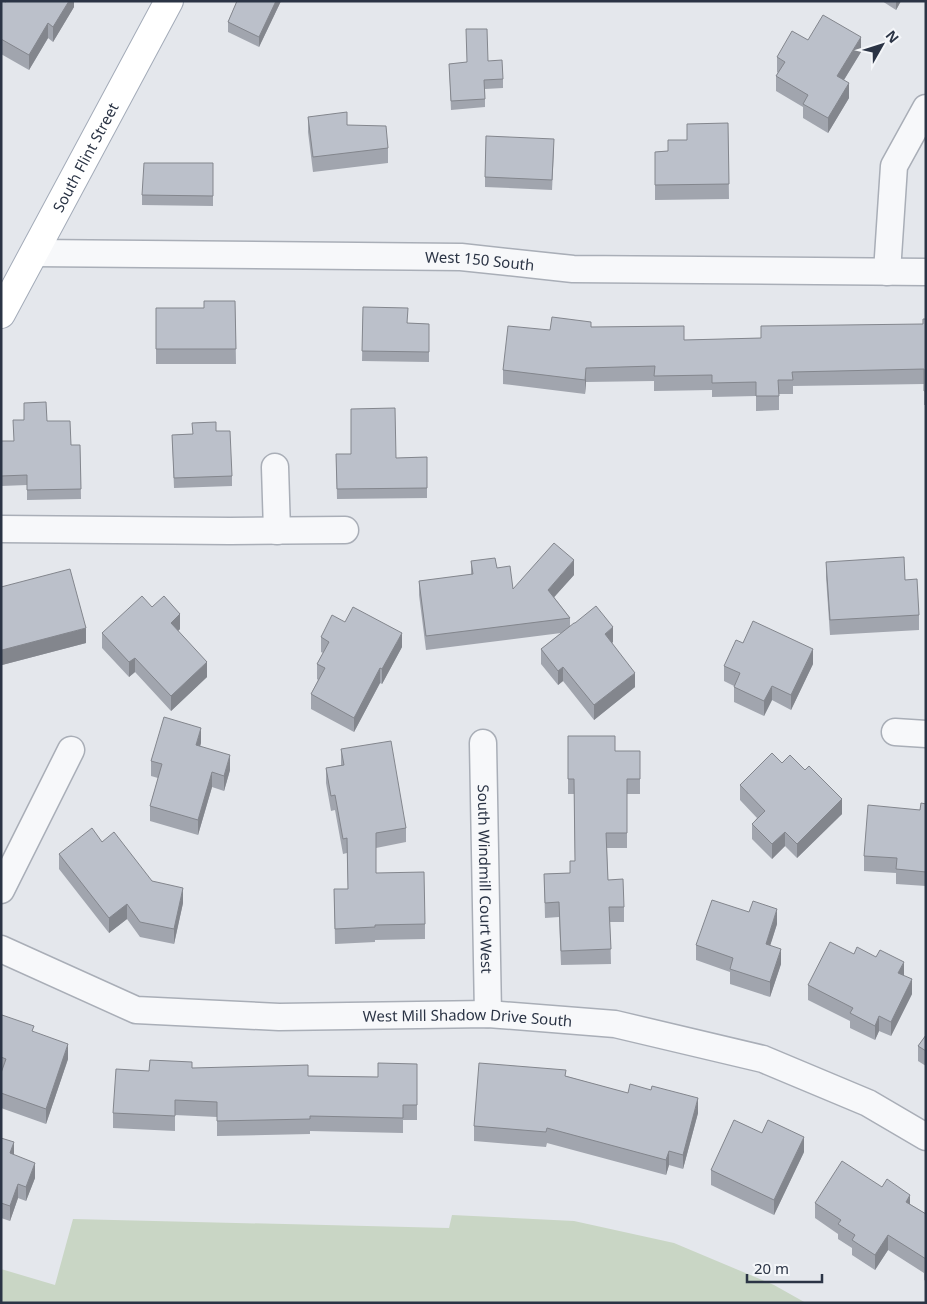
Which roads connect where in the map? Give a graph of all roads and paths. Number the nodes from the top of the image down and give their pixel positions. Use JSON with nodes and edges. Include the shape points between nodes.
{"nodes":[{"id":1,"x":168,"y":1,"type":"edge"},
{"id":2,"x":926,"y":108,"type":"edge"},
{"id":3,"x":34,"y":253,"type":"junction"},
{"id":4,"x":887,"y":272,"type":"junction"},
{"id":5,"x":926,"y":272,"type":"edge"},
{"id":6,"x":1,"y":314,"type":"edge"},
{"id":7,"x":274,"y":467,"type":"dead end"},
{"id":8,"x":1,"y":529,"type":"edge"},
{"id":9,"x":345,"y":530,"type":"dead end"},
{"id":10,"x":277,"y":531,"type":"junction"},
{"id":11,"x":896,"y":732,"type":"dead end"},
{"id":12,"x":926,"y":734,"type":"edge"},
{"id":13,"x":483,"y":743,"type":"dead end"},
{"id":14,"x":71,"y":750,"type":"dead end"},
{"id":15,"x":1,"y":890,"type":"edge"},
{"id":16,"x":1,"y":948,"type":"edge"},
{"id":17,"x":488,"y":1014,"type":"junction"},
{"id":18,"x":926,"y":1137,"type":"edge"}],
"edges":[{"from":1,"to":3,"type":"main road","name":"South Flint Street"},
{"from":2,"to":4,"type":"street","via":[[894,166]]},
{"from":3,"to":4,"type":"street","name":"West 150 South","via":[[461,257],[573,269]]},
{"from":3,"to":6,"type":"main road","name":"South Flint Street"},
{"from":4,"to":5,"type":"street","name":"West 150 South"},
{"from":7,"to":10,"type":"street"},
{"from":8,"to":10,"type":"street"},
{"from":9,"to":10,"type":"street"},
{"from":11,"to":12,"type":"street"},
{"from":13,"to":17,"type":"street","name":"South Windmill Court West"},
{"from":14,"to":15,"type":"street"},
{"from":16,"to":17,"type":"street","name":"West Mill Shadow Drive South","via":[[136,1010],[279,1018]]},
{"from":17,"to":18,"type":"street","name":"West Mill Shadow Drive South","via":[[615,1024],[763,1060],[868,1103]]}]}
